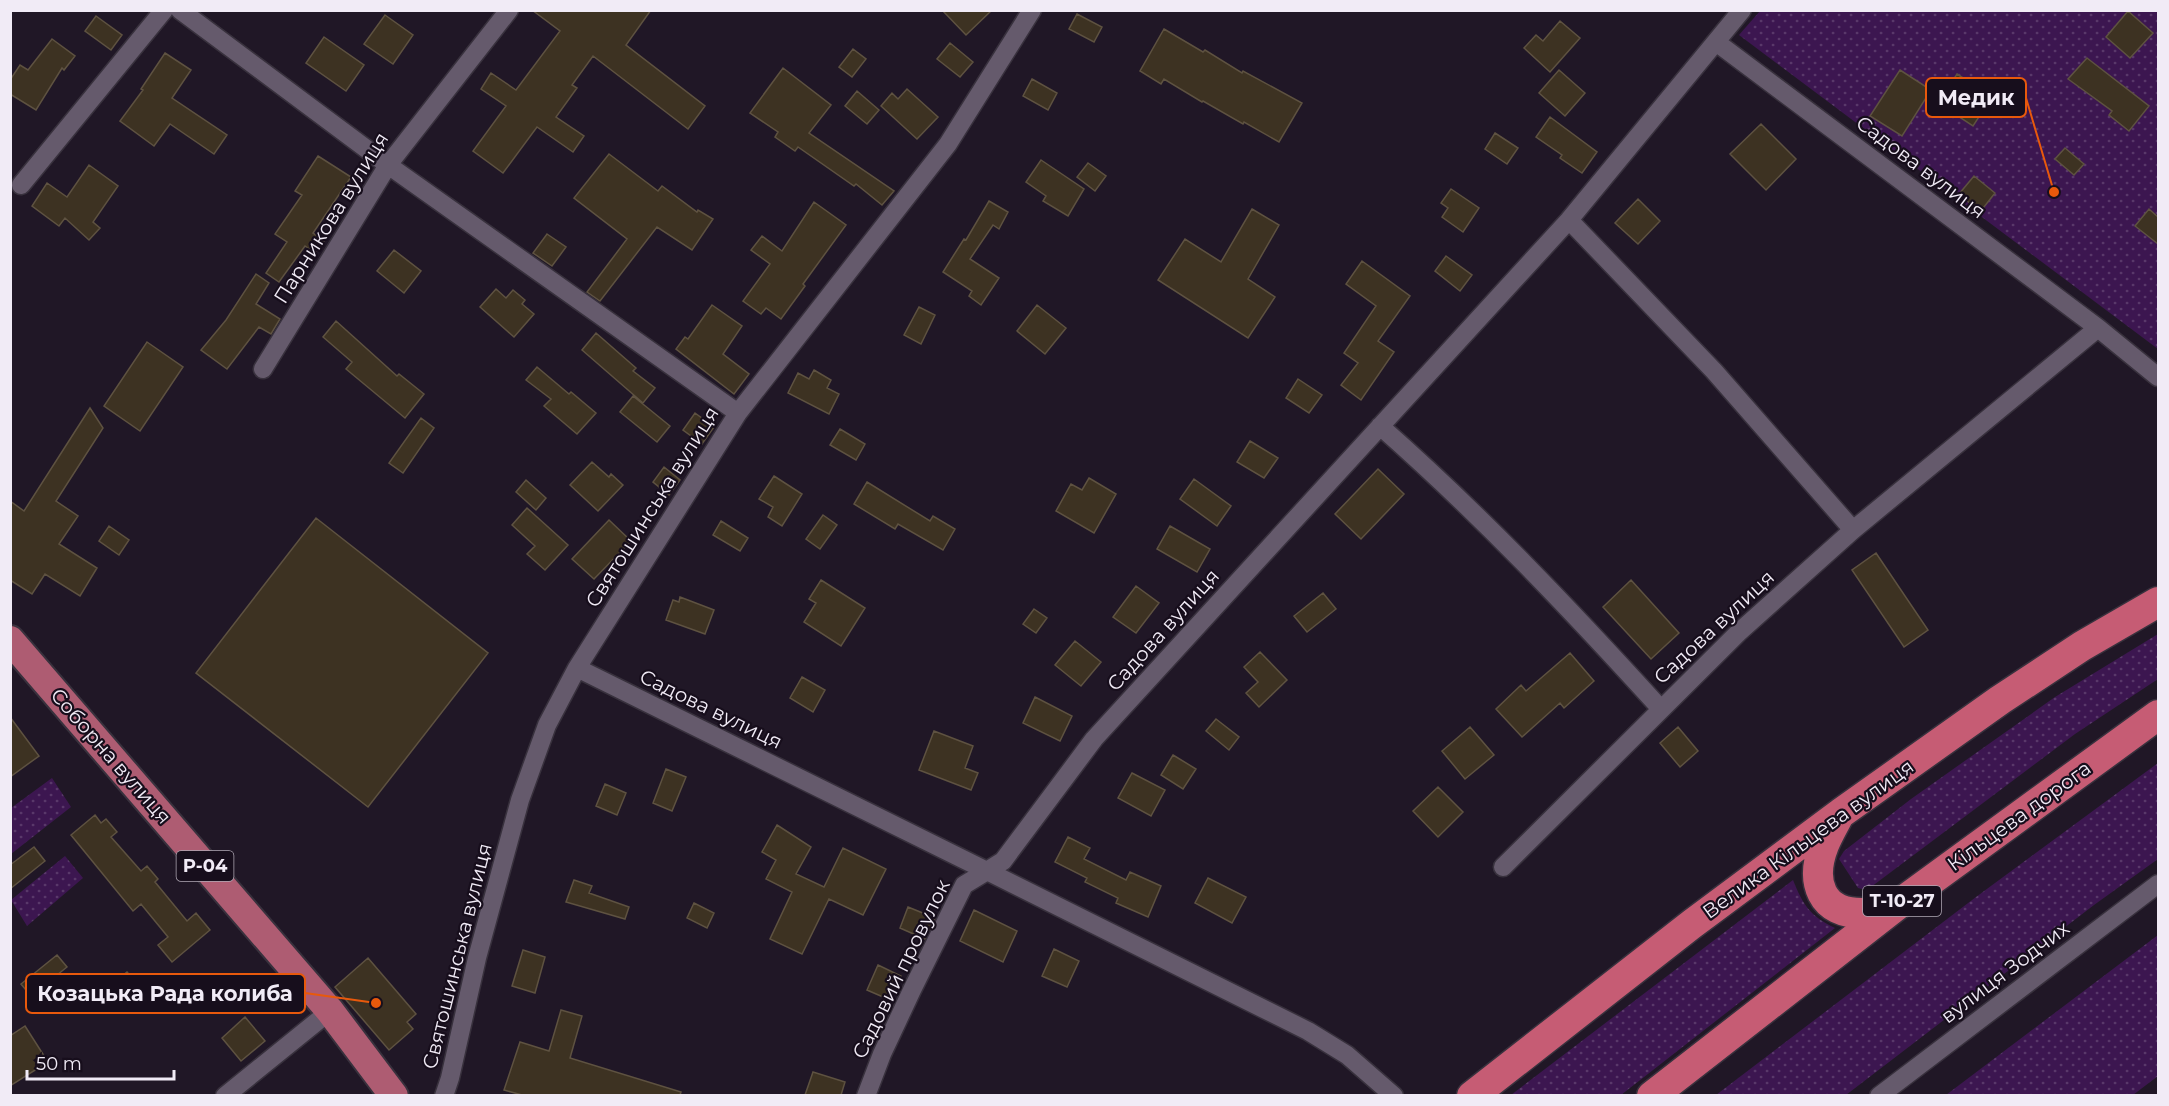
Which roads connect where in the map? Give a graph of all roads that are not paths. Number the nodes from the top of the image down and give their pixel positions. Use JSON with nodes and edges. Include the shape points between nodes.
{"nodes":[{"id":1,"x":164,"y":10,"type":"edge"},
{"id":2,"x":180,"y":10,"type":"edge"},
{"id":3,"x":509,"y":10,"type":"edge"},
{"id":4,"x":1032,"y":10,"type":"edge"},
{"id":5,"x":1742,"y":10,"type":"edge"},
{"id":6,"x":1716,"y":42,"type":"junction"},
{"id":7,"x":388,"y":165,"type":"junction"},
{"id":8,"x":21,"y":185,"type":"dead end"},
{"id":9,"x":1569,"y":220,"type":"junction"},
{"id":10,"x":2098,"y":328,"type":"junction"},
{"id":11,"x":263,"y":369,"type":"dead end"},
{"id":12,"x":2158,"y":377,"type":"edge"},
{"id":13,"x":738,"y":413,"type":"junction"},
{"id":14,"x":1380,"y":426,"type":"junction"},
{"id":15,"x":1853,"y":530,"type":"junction"},
{"id":16,"x":2158,"y":602,"type":"edge"},
{"id":17,"x":10,"y":640,"type":"edge"},
{"id":18,"x":577,"y":668,"type":"junction"},
{"id":19,"x":1660,"y":708,"type":"junction"},
{"id":20,"x":2158,"y":715,"type":"edge"},
{"id":21,"x":1841,"y":813,"type":"junction"},
{"id":22,"x":1503,"y":867,"type":"dead end"},
{"id":23,"x":987,"y":871,"type":"junction"},
{"id":24,"x":2158,"y":884,"type":"edge"},
{"id":25,"x":1896,"y":906,"type":"junction"},
{"id":26,"x":330,"y":1011,"type":"junction"},
{"id":27,"x":225,"y":1095,"type":"edge"},
{"id":28,"x":394,"y":1095,"type":"edge"},
{"id":29,"x":444,"y":1095,"type":"edge"},
{"id":30,"x":866,"y":1095,"type":"edge"},
{"id":31,"x":1395,"y":1095,"type":"edge"},
{"id":32,"x":1472,"y":1095,"type":"edge"},
{"id":33,"x":1652,"y":1095,"type":"edge"},
{"id":34,"x":1878,"y":1095,"type":"edge"}],
"edges":[{"from":1,"to":8,"type":"street"},
{"from":2,"to":7,"type":"street"},
{"from":3,"to":7,"type":"street","name":"Парникова вулиця"},
{"from":4,"to":13,"type":"street","name":"Святошинська вулиця","via":[[948,144]]},
{"from":5,"to":6,"type":"street","name":"Садова вулиця"},
{"from":6,"to":9,"type":"street","name":"Садова вулиця"},
{"from":6,"to":10,"type":"street","name":"Садова вулиця"},
{"from":7,"to":11,"type":"street","name":"Парникова вулиця"},
{"from":7,"to":13,"type":"street"},
{"from":9,"to":14,"type":"street","name":"Садова вулиця"},
{"from":9,"to":15,"type":"street","via":[[1714,371]]},
{"from":10,"to":12,"type":"street","name":"Садова вулиця"},
{"from":10,"to":15,"type":"street","name":"Садова вулиця"},
{"from":13,"to":18,"type":"street","name":"Святошинська вулиця"},
{"from":14,"to":19,"type":"street","name":"Садова вулиця","via":[[1562,601]]},
{"from":14,"to":23,"type":"street","name":"Садова вулиця","via":[[1094,739],[1002,861]]},
{"from":15,"to":19,"type":"street","name":"Садова вулиця"},
{"from":16,"to":21,"type":"highway","name":"Велика Кільцева вулиця","via":[[2055,664]]},
{"from":17,"to":26,"type":"main road","name":"Соборна вулиця","number":"Р-04"},
{"from":18,"to":23,"type":"street","name":"Садова вулиця"},
{"from":18,"to":29,"type":"street","name":"Святошинська вулиця","via":[[548,725],[520,800]]},
{"from":19,"to":22,"type":"street","name":"Садова вулиця"},
{"from":20,"to":25,"type":"highway","name":"Кільцева дорога","number":"Т-10-27"},
{"from":21,"to":25,"type":"highway","via":[[1824,844],[1818,865],[1817,880],[1822,894],[1832,905],[1849,912],[1866,913]]},
{"from":21,"to":32,"type":"highway","name":"Велика Кільцева вулиця"},
{"from":23,"to":30,"type":"street","name":"Садовий провулок","via":[[964,885]]},
{"from":23,"to":31,"type":"street","name":"Садова вулиця","via":[[1308,1031],[1347,1055]]},
{"from":24,"to":34,"type":"street","name":"вулиця Зодчих"},
{"from":25,"to":33,"type":"highway","name":"Кільцева дорога","number":"Т-10-27"},
{"from":26,"to":27,"type":"street"},
{"from":26,"to":28,"type":"main road","name":"Соборна вулиця","number":"Р-04"}]}
